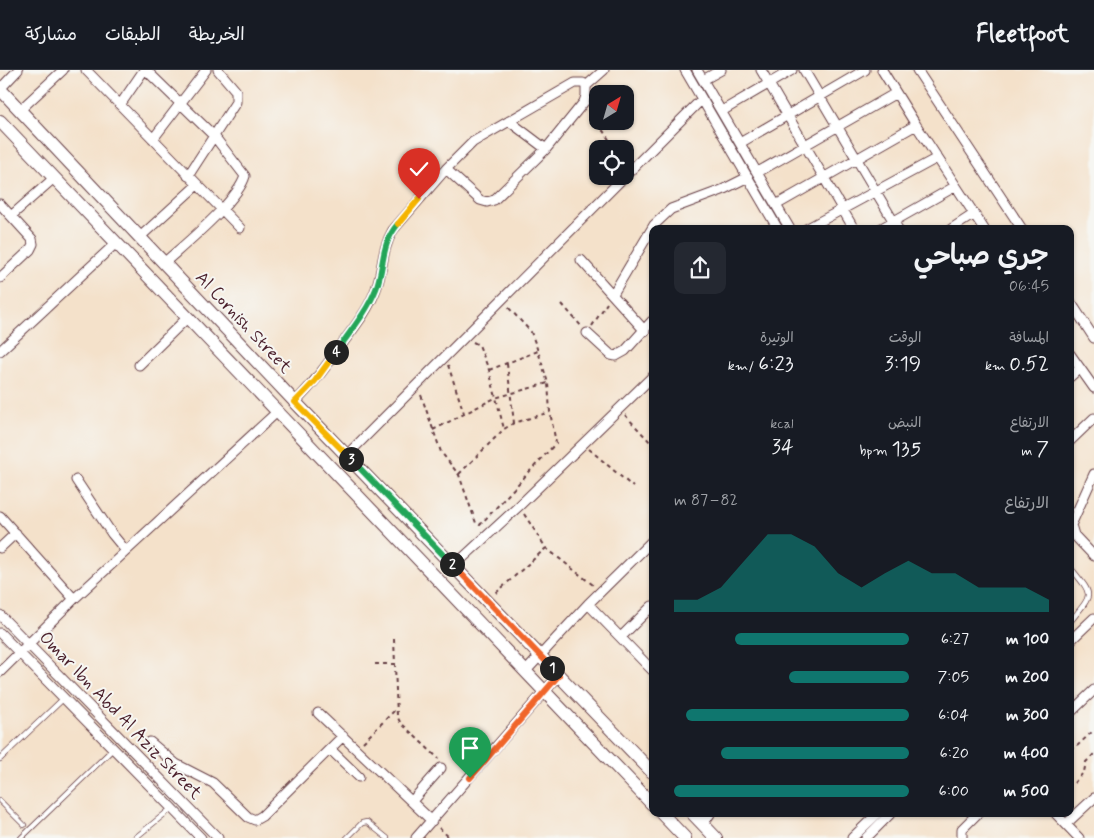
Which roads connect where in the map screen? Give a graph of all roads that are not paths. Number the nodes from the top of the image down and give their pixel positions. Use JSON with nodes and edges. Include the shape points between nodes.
{"nodes":[{"id":1,"x":18,"y":70,"type":"edge"},
{"id":2,"x":63,"y":70,"type":"edge"},
{"id":3,"x":86,"y":70,"type":"edge"},
{"id":4,"x":145,"y":70,"type":"edge"},
{"id":5,"x":206,"y":70,"type":"edge"},
{"id":6,"x":218,"y":70,"type":"edge"},
{"id":7,"x":604,"y":70,"type":"edge"},
{"id":8,"x":685,"y":70,"type":"edge"},
{"id":9,"x":697,"y":70,"type":"edge"},
{"id":10,"x":721,"y":70,"type":"edge"},
{"id":11,"x":762,"y":70,"type":"edge"},
{"id":12,"x":792,"y":70,"type":"edge"},
{"id":13,"x":804,"y":70,"type":"edge"},
{"id":14,"x":865,"y":70,"type":"edge"},
{"id":15,"x":882,"y":70,"type":"edge"},
{"id":16,"x":917,"y":70,"type":"edge"},
{"id":17,"x":703,"y":80,"type":"junction"},
{"id":18,"x":769,"y":83,"type":"junction"},
{"id":19,"x":586,"y":86,"type":"junction"},
{"id":20,"x":0,"y":88,"type":"edge"},
{"id":21,"x":896,"y":93,"type":"junction"},
{"id":22,"x":820,"y":96,"type":"junction"},
{"id":23,"x":702,"y":99,"type":"junction"},
{"id":24,"x":179,"y":103,"type":"junction"},
{"id":25,"x":120,"y":105,"type":"junction"},
{"id":26,"x":20,"y":110,"type":"junction"},
{"id":27,"x":722,"y":111,"type":"junction"},
{"id":28,"x":788,"y":115,"type":"junction"},
{"id":29,"x":0,"y":121,"type":"edge"},
{"id":30,"x":509,"y":121,"type":"junction"},
{"id":31,"x":916,"y":126,"type":"junction"},
{"id":32,"x":838,"y":127,"type":"junction"},
{"id":33,"x":214,"y":136,"type":"junction"},
{"id":34,"x":153,"y":139,"type":"junction"},
{"id":35,"x":740,"y":143,"type":"junction"},
{"id":36,"x":805,"y":145,"type":"junction"},
{"id":37,"x":546,"y":149,"type":"junction"},
{"id":38,"x":937,"y":158,"type":"junction"},
{"id":39,"x":857,"y":159,"type":"junction"},
{"id":40,"x":634,"y":167,"type":"edge"},
{"id":41,"x":446,"y":169,"type":"junction"},
{"id":42,"x":758,"y":172,"type":"junction"},
{"id":43,"x":188,"y":176,"type":"junction"},
{"id":44,"x":748,"y":177,"type":"junction"},
{"id":45,"x":54,"y":178,"type":"junction"},
{"id":46,"x":824,"y":178,"type":"junction"},
{"id":47,"x":196,"y":185,"type":"junction"},
{"id":48,"x":616,"y":185,"type":"edge"},
{"id":49,"x":956,"y":186,"type":"junction"},
{"id":50,"x":876,"y":191,"type":"junction"},
{"id":51,"x":0,"y":204,"type":"edge"},
{"id":52,"x":776,"y":205,"type":"junction"},
{"id":53,"x":842,"y":209,"type":"junction"},
{"id":54,"x":221,"y":210,"type":"junction"},
{"id":55,"x":974,"y":214,"type":"junction"},
{"id":56,"x":11,"y":216,"type":"junction"},
{"id":57,"x":654,"y":225,"type":"edge"},
{"id":58,"x":776,"y":225,"type":"edge"},
{"id":59,"x":788,"y":225,"type":"edge"},
{"id":60,"x":813,"y":225,"type":"edge"},
{"id":61,"x":852,"y":225,"type":"edge"},
{"id":62,"x":895,"y":225,"type":"edge"},
{"id":63,"x":957,"y":225,"type":"edge"},
{"id":64,"x":981,"y":225,"type":"edge"},
{"id":65,"x":1019,"y":225,"type":"edge"},
{"id":66,"x":240,"y":228,"type":"dead end"},
{"id":67,"x":649,"y":233,"type":"edge"},
{"id":68,"x":140,"y":237,"type":"junction"},
{"id":69,"x":116,"y":243,"type":"junction"},
{"id":70,"x":581,"y":260,"type":"dead end"},
{"id":71,"x":164,"y":263,"type":"junction"},
{"id":72,"x":0,"y":278,"type":"edge"},
{"id":73,"x":613,"y":294,"type":"junction"},
{"id":74,"x":1074,"y":307,"type":"edge"},
{"id":75,"x":187,"y":318,"type":"junction"},
{"id":76,"x":649,"y":325,"type":"edge"},
{"id":77,"x":645,"y":331,"type":"junction"},
{"id":78,"x":587,"y":333,"type":"road end"},
{"id":79,"x":1094,"y":338,"type":"edge"},
{"id":80,"x":0,"y":351,"type":"edge"},
{"id":81,"x":1074,"y":360,"type":"edge"},
{"id":82,"x":139,"y":365,"type":"dead end"},
{"id":83,"x":1080,"y":368,"type":"junction"},
{"id":84,"x":1074,"y":373,"type":"edge"},
{"id":85,"x":275,"y":381,"type":"junction"},
{"id":86,"x":649,"y":381,"type":"edge"},
{"id":87,"x":1094,"y":388,"type":"edge"},
{"id":88,"x":260,"y":394,"type":"junction"},
{"id":89,"x":295,"y":402,"type":"junction"},
{"id":90,"x":277,"y":412,"type":"junction"},
{"id":91,"x":1094,"y":418,"type":"edge"},
{"id":92,"x":1074,"y":435,"type":"edge"},
{"id":93,"x":347,"y":455,"type":"junction"},
{"id":94,"x":1094,"y":474,"type":"edge"},
{"id":95,"x":76,"y":480,"type":"dead end"},
{"id":96,"x":0,"y":516,"type":"edge"},
{"id":97,"x":1074,"y":518,"type":"edge"},
{"id":98,"x":16,"y":534,"type":"junction"},
{"id":99,"x":1074,"y":535,"type":"edge"},
{"id":100,"x":649,"y":544,"type":"edge"},
{"id":101,"x":0,"y":548,"type":"edge"},
{"id":102,"x":126,"y":550,"type":"junction"},
{"id":103,"x":1094,"y":556,"type":"edge"},
{"id":104,"x":454,"y":566,"type":"junction"},
{"id":105,"x":1074,"y":572,"type":"edge"},
{"id":106,"x":74,"y":599,"type":"junction"},
{"id":107,"x":588,"y":604,"type":"junction"},
{"id":108,"x":649,"y":609,"type":"edge"},
{"id":109,"x":0,"y":615,"type":"edge"},
{"id":110,"x":1074,"y":618,"type":"edge"},
{"id":111,"x":1094,"y":618,"type":"edge"},
{"id":112,"x":0,"y":633,"type":"edge"},
{"id":113,"x":621,"y":637,"type":"junction"},
{"id":114,"x":1074,"y":637,"type":"edge"},
{"id":115,"x":28,"y":644,"type":"junction"},
{"id":116,"x":20,"y":653,"type":"junction"},
{"id":117,"x":540,"y":656,"type":"junction"},
{"id":118,"x":649,"y":667,"type":"edge"},
{"id":119,"x":526,"y":671,"type":"junction"},
{"id":120,"x":0,"y":672,"type":"edge"},
{"id":121,"x":559,"y":675,"type":"junction"},
{"id":122,"x":1094,"y":690,"type":"edge"},
{"id":123,"x":545,"y":691,"type":"junction"},
{"id":124,"x":64,"y":698,"type":"junction"},
{"id":125,"x":1074,"y":709,"type":"edge"},
{"id":126,"x":318,"y":713,"type":"dead end"},
{"id":127,"x":342,"y":736,"type":"junction"},
{"id":128,"x":150,"y":742,"type":"dead end"},
{"id":129,"x":113,"y":749,"type":"junction"},
{"id":130,"x":330,"y":750,"type":"junction"},
{"id":131,"x":0,"y":759,"type":"edge"},
{"id":132,"x":441,"y":768,"type":"road end"},
{"id":133,"x":649,"y":769,"type":"edge"},
{"id":134,"x":359,"y":777,"type":"dead end"},
{"id":135,"x":180,"y":799,"type":"junction"},
{"id":136,"x":1094,"y":799,"type":"edge"},
{"id":137,"x":412,"y":801,"type":"junction"},
{"id":138,"x":649,"y":801,"type":"edge"},
{"id":139,"x":0,"y":802,"type":"edge"},
{"id":140,"x":172,"y":808,"type":"junction"},
{"id":141,"x":665,"y":817,"type":"edge"},
{"id":142,"x":874,"y":817,"type":"edge"},
{"id":143,"x":887,"y":817,"type":"edge"},
{"id":144,"x":974,"y":817,"type":"edge"},
{"id":145,"x":1059,"y":817,"type":"edge"},
{"id":146,"x":1074,"y":817,"type":"edge"},
{"id":147,"x":1074,"y":817,"type":"edge"},
{"id":148,"x":707,"y":819,"type":"edge"},
{"id":149,"x":432,"y":821,"type":"junction"},
{"id":150,"x":1066,"y":824,"type":"junction"},
{"id":151,"x":24,"y":825,"type":"dead end"},
{"id":152,"x":381,"y":836,"type":"edge"},
{"id":153,"x":21,"y":838,"type":"edge"},
{"id":154,"x":135,"y":838,"type":"edge"},
{"id":155,"x":201,"y":838,"type":"edge"},
{"id":156,"x":218,"y":838,"type":"edge"},
{"id":157,"x":347,"y":838,"type":"edge"},
{"id":158,"x":387,"y":838,"type":"edge"},
{"id":159,"x":416,"y":838,"type":"edge"},
{"id":160,"x":685,"y":838,"type":"edge"},
{"id":161,"x":716,"y":838,"type":"edge"},
{"id":162,"x":852,"y":838,"type":"edge"},
{"id":163,"x":866,"y":838,"type":"edge"},
{"id":164,"x":962,"y":838,"type":"edge"},
{"id":165,"x":1080,"y":838,"type":"edge"}],
"edges":[{"from":1,"to":20,"type":"street"},
{"from":2,"to":26,"type":"street"},
{"from":3,"to":25,"type":"street"},
{"from":4,"to":24,"type":"street"},
{"from":4,"to":25,"type":"street"},
{"from":5,"to":24,"type":"street"},
{"from":6,"to":33,"type":"street","via":[[236,91],[237,97]]},
{"from":7,"to":19,"type":"street"},
{"from":8,"to":23,"type":"street"},
{"from":9,"to":17,"type":"street"},
{"from":10,"to":17,"type":"street"},
{"from":11,"to":18,"type":"street"},
{"from":12,"to":18,"type":"street"},
{"from":13,"to":22,"type":"street"},
{"from":14,"to":22,"type":"street"},
{"from":15,"to":21,"type":"street"},
{"from":16,"to":65,"type":"street"},
{"from":17,"to":27,"type":"street"},
{"from":18,"to":27,"type":"street"},
{"from":18,"to":28,"type":"street"},
{"from":19,"to":30,"type":"street","via":[[575,83]]},
{"from":19,"to":37,"type":"street","via":[[584,102]]},
{"from":20,"to":26,"type":"main road","name":"Al Cornish Street"},
{"from":21,"to":31,"type":"street"},
{"from":21,"to":32,"type":"street"},
{"from":22,"to":28,"type":"street"},
{"from":22,"to":32,"type":"street"},
{"from":23,"to":40,"type":"street"},
{"from":23,"to":44,"type":"street"},
{"from":24,"to":33,"type":"street"},
{"from":24,"to":34,"type":"street"},
{"from":25,"to":34,"type":"street"},
{"from":26,"to":68,"type":"main road","name":"Al Cornish Street"},
{"from":27,"to":35,"type":"street"},
{"from":28,"to":35,"type":"street"},
{"from":28,"to":36,"type":"street"},
{"from":29,"to":45,"type":"main road"},
{"from":30,"to":37,"type":"street"},
{"from":30,"to":41,"type":"street","via":[[473,142]]},
{"from":31,"to":38,"type":"street"},
{"from":31,"to":39,"type":"street"},
{"from":32,"to":36,"type":"street"},
{"from":32,"to":39,"type":"street"},
{"from":33,"to":43,"type":"street"},
{"from":33,"to":54,"type":"street","via":[[246,176]]},
{"from":34,"to":43,"type":"street"},
{"from":35,"to":42,"type":"street"},
{"from":36,"to":42,"type":"street"},
{"from":36,"to":46,"type":"street"},
{"from":37,"to":41,"type":"street","via":[[499,197],[487,202],[480,200]]},
{"from":38,"to":49,"type":"street"},
{"from":38,"to":50,"type":"street"},
{"from":39,"to":46,"type":"street"},
{"from":39,"to":50,"type":"street"},
{"from":41,"to":89,"type":"street","via":[[393,230],[384,248],[374,295],[315,381]]},
{"from":42,"to":52,"type":"street"},
{"from":43,"to":47,"type":"street"},
{"from":44,"to":57,"type":"street","via":[[670,209]]},
{"from":44,"to":58,"type":"street"},
{"from":45,"to":56,"type":"street"},
{"from":45,"to":69,"type":"main road"},
{"from":46,"to":52,"type":"street"},
{"from":46,"to":53,"type":"street"},
{"from":47,"to":54,"type":"street"},
{"from":47,"to":68,"type":"street"},
{"from":48,"to":93,"type":"street"},
{"from":49,"to":55,"type":"street"},
{"from":49,"to":62,"type":"street"},
{"from":50,"to":53,"type":"street"},
{"from":50,"to":62,"type":"street"},
{"from":51,"to":56,"type":"street"},
{"from":52,"to":59,"type":"street"},
{"from":53,"to":60,"type":"street"},
{"from":53,"to":61,"type":"street"},
{"from":54,"to":66,"type":"street"},
{"from":54,"to":71,"type":"street"},
{"from":55,"to":63,"type":"street"},
{"from":55,"to":64,"type":"street"},
{"from":56,"to":72,"type":"street","via":[[33,244]]},
{"from":67,"to":73,"type":"street"},
{"from":68,"to":71,"type":"main road","name":"Al Cornish Street"},
{"from":69,"to":75,"type":"main road"},
{"from":69,"to":80,"type":"street"},
{"from":70,"to":73,"type":"street"},
{"from":71,"to":85,"type":"main road","name":"Al Cornish Street"},
{"from":73,"to":77,"type":"street"},
{"from":74,"to":79,"type":"street"},
{"from":75,"to":82,"type":"street"},
{"from":75,"to":88,"type":"main road"},
{"from":76,"to":77,"type":"street"},
{"from":77,"to":78,"type":"street","via":[[616,356]]},
{"from":81,"to":83,"type":"street"},
{"from":83,"to":84,"type":"street"},
{"from":83,"to":87,"type":"street"},
{"from":85,"to":88,"type":"main road"},
{"from":85,"to":89,"type":"main road","name":"Al Cornish Street"},
{"from":86,"to":104,"type":"street"},
{"from":88,"to":90,"type":"main road"},
{"from":89,"to":90,"type":"main road"},
{"from":89,"to":93,"type":"main road","name":"Al Cornish Street"},
{"from":90,"to":102,"type":"street"},
{"from":90,"to":119,"type":"main road"},
{"from":91,"to":92,"type":"street"},
{"from":93,"to":104,"type":"main road","name":"Al Cornish Street"},
{"from":94,"to":97,"type":"street"},
{"from":95,"to":102,"type":"street"},
{"from":96,"to":98,"type":"street"},
{"from":98,"to":101,"type":"street"},
{"from":98,"to":106,"type":"street"},
{"from":99,"to":103,"type":"street"},
{"from":100,"to":107,"type":"street"},
{"from":102,"to":106,"type":"street"},
{"from":104,"to":117,"type":"main road","name":"Al Cornish Street"},
{"from":105,"to":110,"type":"lane","via":[[1092,593],[1091,600]]},
{"from":106,"to":115,"type":"street"},
{"from":107,"to":113,"type":"street"},
{"from":107,"to":117,"type":"street"},
{"from":108,"to":113,"type":"street"},
{"from":109,"to":115,"type":"street","name":"Omar Ibn Abd Al Aziz Street"},
{"from":111,"to":114,"type":"street"},
{"from":112,"to":116,"type":"street","name":"Omar Ibn Abd Al Aziz Street"},
{"from":113,"to":118,"type":"street"},
{"from":115,"to":116,"type":"street"},
{"from":115,"to":135,"type":"street","name":"Omar Ibn Abd Al Aziz Street"},
{"from":116,"to":120,"type":"street"},
{"from":116,"to":124,"type":"street","name":"Omar Ibn Abd Al Aziz Street"},
{"from":117,"to":119,"type":"street"},
{"from":117,"to":121,"type":"main road","name":"Al Cornish Street"},
{"from":119,"to":123,"type":"main road"},
{"from":121,"to":123,"type":"street"},
{"from":121,"to":133,"type":"main road","name":"Al Cornish Street"},
{"from":122,"to":125,"type":"street"},
{"from":123,"to":138,"type":"main road"},
{"from":123,"to":149,"type":"street"},
{"from":124,"to":129,"type":"street","name":"Omar Ibn Abd Al Aziz Street"},
{"from":124,"to":131,"type":"lane"},
{"from":126,"to":127,"type":"street"},
{"from":127,"to":130,"type":"street"},
{"from":127,"to":137,"type":"street"},
{"from":128,"to":130,"type":"street","via":[[176,764],[213,783],[255,820]]},
{"from":129,"to":140,"type":"street","name":"Omar Ibn Abd Al Aziz Street"},
{"from":129,"to":153,"type":"lane"},
{"from":130,"to":134,"type":"street"},
{"from":132,"to":137,"type":"street"},
{"from":135,"to":140,"type":"street"},
{"from":135,"to":156,"type":"street","name":"Omar Ibn Abd Al Aziz Street"},
{"from":136,"to":147,"type":"street"},
{"from":137,"to":149,"type":"street"},
{"from":139,"to":151,"type":"lane"},
{"from":140,"to":154,"type":"lane"},
{"from":140,"to":155,"type":"street","name":"Omar Ibn Abd Al Aziz Street"},
{"from":141,"to":160,"type":"main road"},
{"from":142,"to":162,"type":"street"},
{"from":143,"to":163,"type":"street"},
{"from":144,"to":164,"type":"street","via":[[962,829]]},
{"from":145,"to":150,"type":"street"},
{"from":146,"to":150,"type":"street"},
{"from":148,"to":161,"type":"main road"},
{"from":149,"to":159,"type":"street"},
{"from":150,"to":165,"type":"street"},
{"from":152,"to":157,"type":"lane","via":[[364,822]]},
{"from":152,"to":158,"type":"lane"}]}
